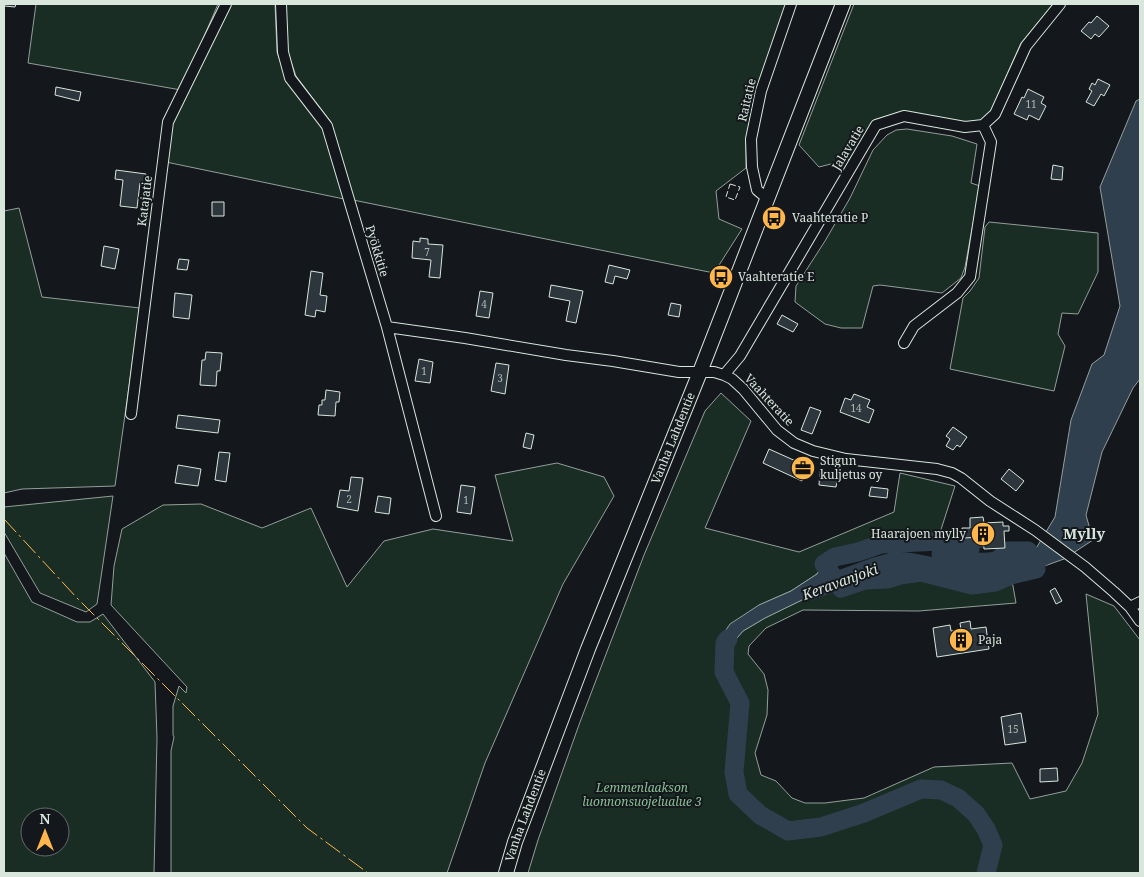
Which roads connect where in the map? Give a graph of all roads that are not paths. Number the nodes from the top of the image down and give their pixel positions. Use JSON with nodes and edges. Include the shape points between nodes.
{"nodes":[{"id":1,"x":226,"y":4,"type":"edge"},
{"id":2,"x":281,"y":4,"type":"edge"},
{"id":3,"x":790,"y":4,"type":"edge"},
{"id":4,"x":843,"y":4,"type":"edge"},
{"id":5,"x":1060,"y":4,"type":"edge"},
{"id":6,"x":983,"y":125,"type":"junction"},
{"id":7,"x":768,"y":199,"type":"junction"},
{"id":8,"x":387,"y":327,"type":"junction"},
{"id":9,"x":904,"y":343,"type":"dead end"},
{"id":10,"x":700,"y":372,"type":"junction"},
{"id":11,"x":724,"y":375,"type":"junction"},
{"id":12,"x":131,"y":414,"type":"dead end"},
{"id":13,"x":436,"y":516,"type":"dead end"},
{"id":14,"x":1140,"y":602,"type":"edge"},
{"id":15,"x":1130,"y":607,"type":"junction"},
{"id":16,"x":1140,"y":621,"type":"edge"},
{"id":17,"x":506,"y":873,"type":"edge"}],
"edges":[{"from":1,"to":12,"type":"street","name":"Katajatie","via":[[168,122]]},
{"from":2,"to":8,"type":"street","name":"Pyökkitie","via":[[283,52],[290,78],[327,126]]},
{"from":3,"to":7,"type":"street","name":"Raitatie","via":[[760,91],[752,139],[752,167],[757,190]]},
{"from":4,"to":7,"type":"main road","name":"Vanha Lahdentie"},
{"from":5,"to":6,"type":"street","via":[[1026,46],[995,114]]},
{"from":6,"to":9,"type":"street","via":[[991,142],[970,277],[957,293],[914,326]]},
{"from":6,"to":11,"type":"street","name":"Jalavatie","via":[[965,127],[904,116],[876,125],[740,356]]},
{"from":7,"to":10,"type":"main road","name":"Vanha Lahdentie"},
{"from":8,"to":10,"type":"street","name":"Vaahteratie","via":[[679,372]]},
{"from":8,"to":13,"type":"street","name":"Pyökkitie"},
{"from":10,"to":11,"type":"street","name":"Vaahteratie"},
{"from":10,"to":17,"type":"main road","name":"Vanha Lahdentie","via":[[588,649]]},
{"from":11,"to":15,"type":"street","name":"Vaahteratie","via":[[743,389],[777,430],[794,443],[846,459],[937,468],[961,478],[1086,567]]},
{"from":14,"to":15,"type":"street"},
{"from":15,"to":16,"type":"street","name":"Vaahteratie"}]}
